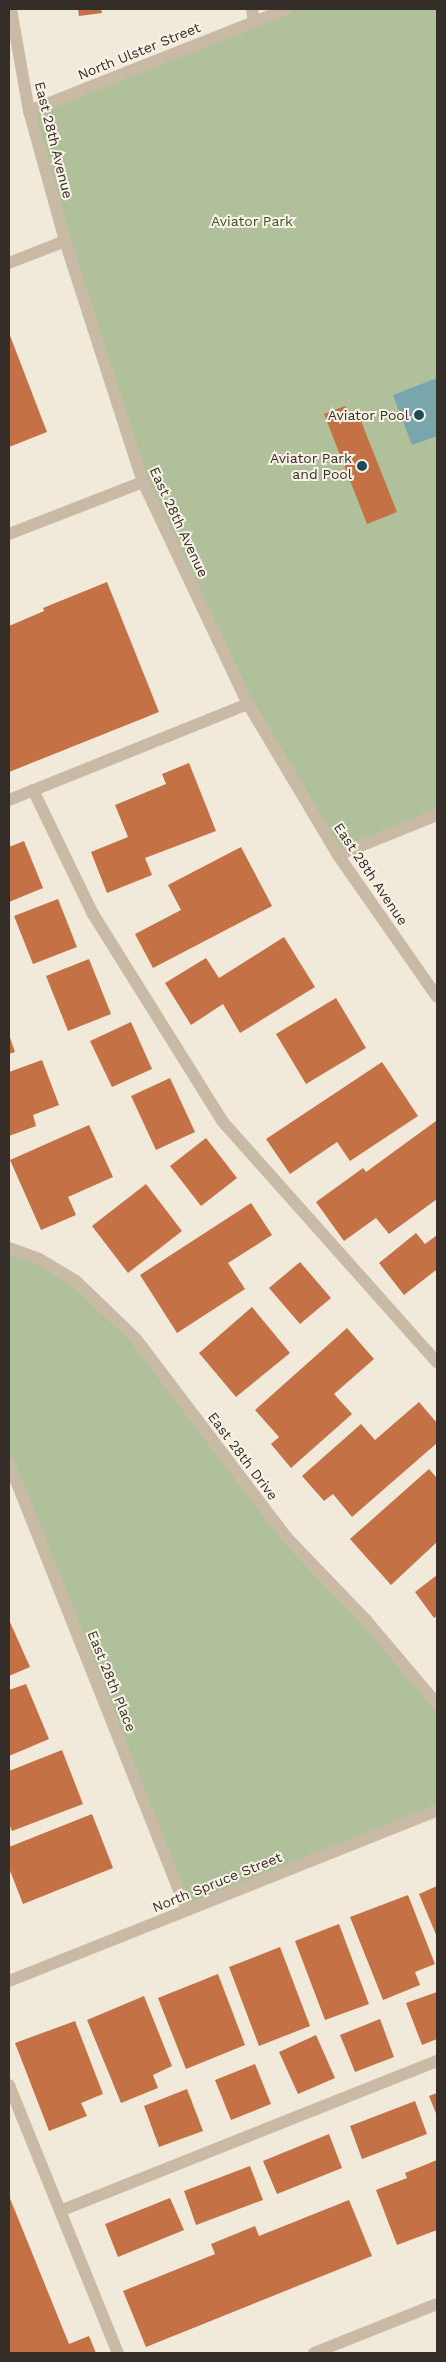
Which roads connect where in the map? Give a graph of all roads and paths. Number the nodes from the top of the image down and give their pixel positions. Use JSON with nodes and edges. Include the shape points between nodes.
{"nodes":[{"id":1,"x":11,"y":9,"type":"edge"},
{"id":2,"x":252,"y":9,"type":"edge"},
{"id":3,"x":287,"y":9,"type":"edge"},
{"id":4,"x":254,"y":22,"type":"junction"},
{"id":5,"x":29,"y":111,"type":"junction"},
{"id":6,"x":64,"y":241,"type":"junction"},
{"id":7,"x":9,"y":263,"type":"edge"},
{"id":8,"x":143,"y":482,"type":"junction"},
{"id":9,"x":9,"y":534,"type":"edge"},
{"id":10,"x":248,"y":704,"type":"junction"},
{"id":11,"x":34,"y":790,"type":"junction"},
{"id":12,"x":9,"y":800,"type":"edge"},
{"id":13,"x":437,"y":815,"type":"edge"},
{"id":14,"x":338,"y":855,"type":"junction"},
{"id":15,"x":437,"y":997,"type":"edge"},
{"id":16,"x":9,"y":1248,"type":"edge"},
{"id":17,"x":437,"y":1362,"type":"edge"},
{"id":18,"x":9,"y":1463,"type":"edge"},
{"id":19,"x":437,"y":1704,"type":"edge"},
{"id":20,"x":437,"y":1811,"type":"edge"},
{"id":21,"x":187,"y":1910,"type":"junction"},
{"id":22,"x":9,"y":1981,"type":"edge"},
{"id":23,"x":437,"y":2061,"type":"edge"},
{"id":24,"x":9,"y":2085,"type":"edge"},
{"id":25,"x":60,"y":2211,"type":"junction"},
{"id":26,"x":437,"y":2304,"type":"edge"},
{"id":27,"x":118,"y":2353,"type":"edge"},
{"id":28,"x":314,"y":2353,"type":"edge"}],
"edges":[{"from":1,"to":5,"type":"street","name":"East 28th Avenue"},
{"from":2,"to":4,"type":"street"},
{"from":3,"to":4,"type":"street","name":"North Ulster Street"},
{"from":4,"to":5,"type":"street","name":"North Ulster Street"},
{"from":5,"to":6,"type":"street","name":"East 28th Avenue"},
{"from":6,"to":7,"type":"street"},
{"from":6,"to":8,"type":"street","name":"East 28th Avenue"},
{"from":8,"to":9,"type":"street"},
{"from":8,"to":10,"type":"street","name":"East 28th Avenue"},
{"from":10,"to":11,"type":"street"},
{"from":10,"to":14,"type":"street","name":"East 28th Avenue"},
{"from":11,"to":12,"type":"street"},
{"from":11,"to":17,"type":"street","via":[[93,914],[223,1122]]},
{"from":13,"to":14,"type":"street"},
{"from":14,"to":15,"type":"street","name":"East 28th Avenue"},
{"from":16,"to":19,"type":"street","name":"East 28th Drive","via":[[39,1259],[76,1281],[136,1339],[287,1538],[366,1620]]},
{"from":18,"to":21,"type":"street","name":"East 28th Place"},
{"from":20,"to":21,"type":"street","name":"North Spruce Street"},
{"from":21,"to":22,"type":"street","name":"North Spruce Street"},
{"from":23,"to":25,"type":"street"},
{"from":24,"to":25,"type":"street"},
{"from":25,"to":27,"type":"street"},
{"from":26,"to":28,"type":"street"}]}
